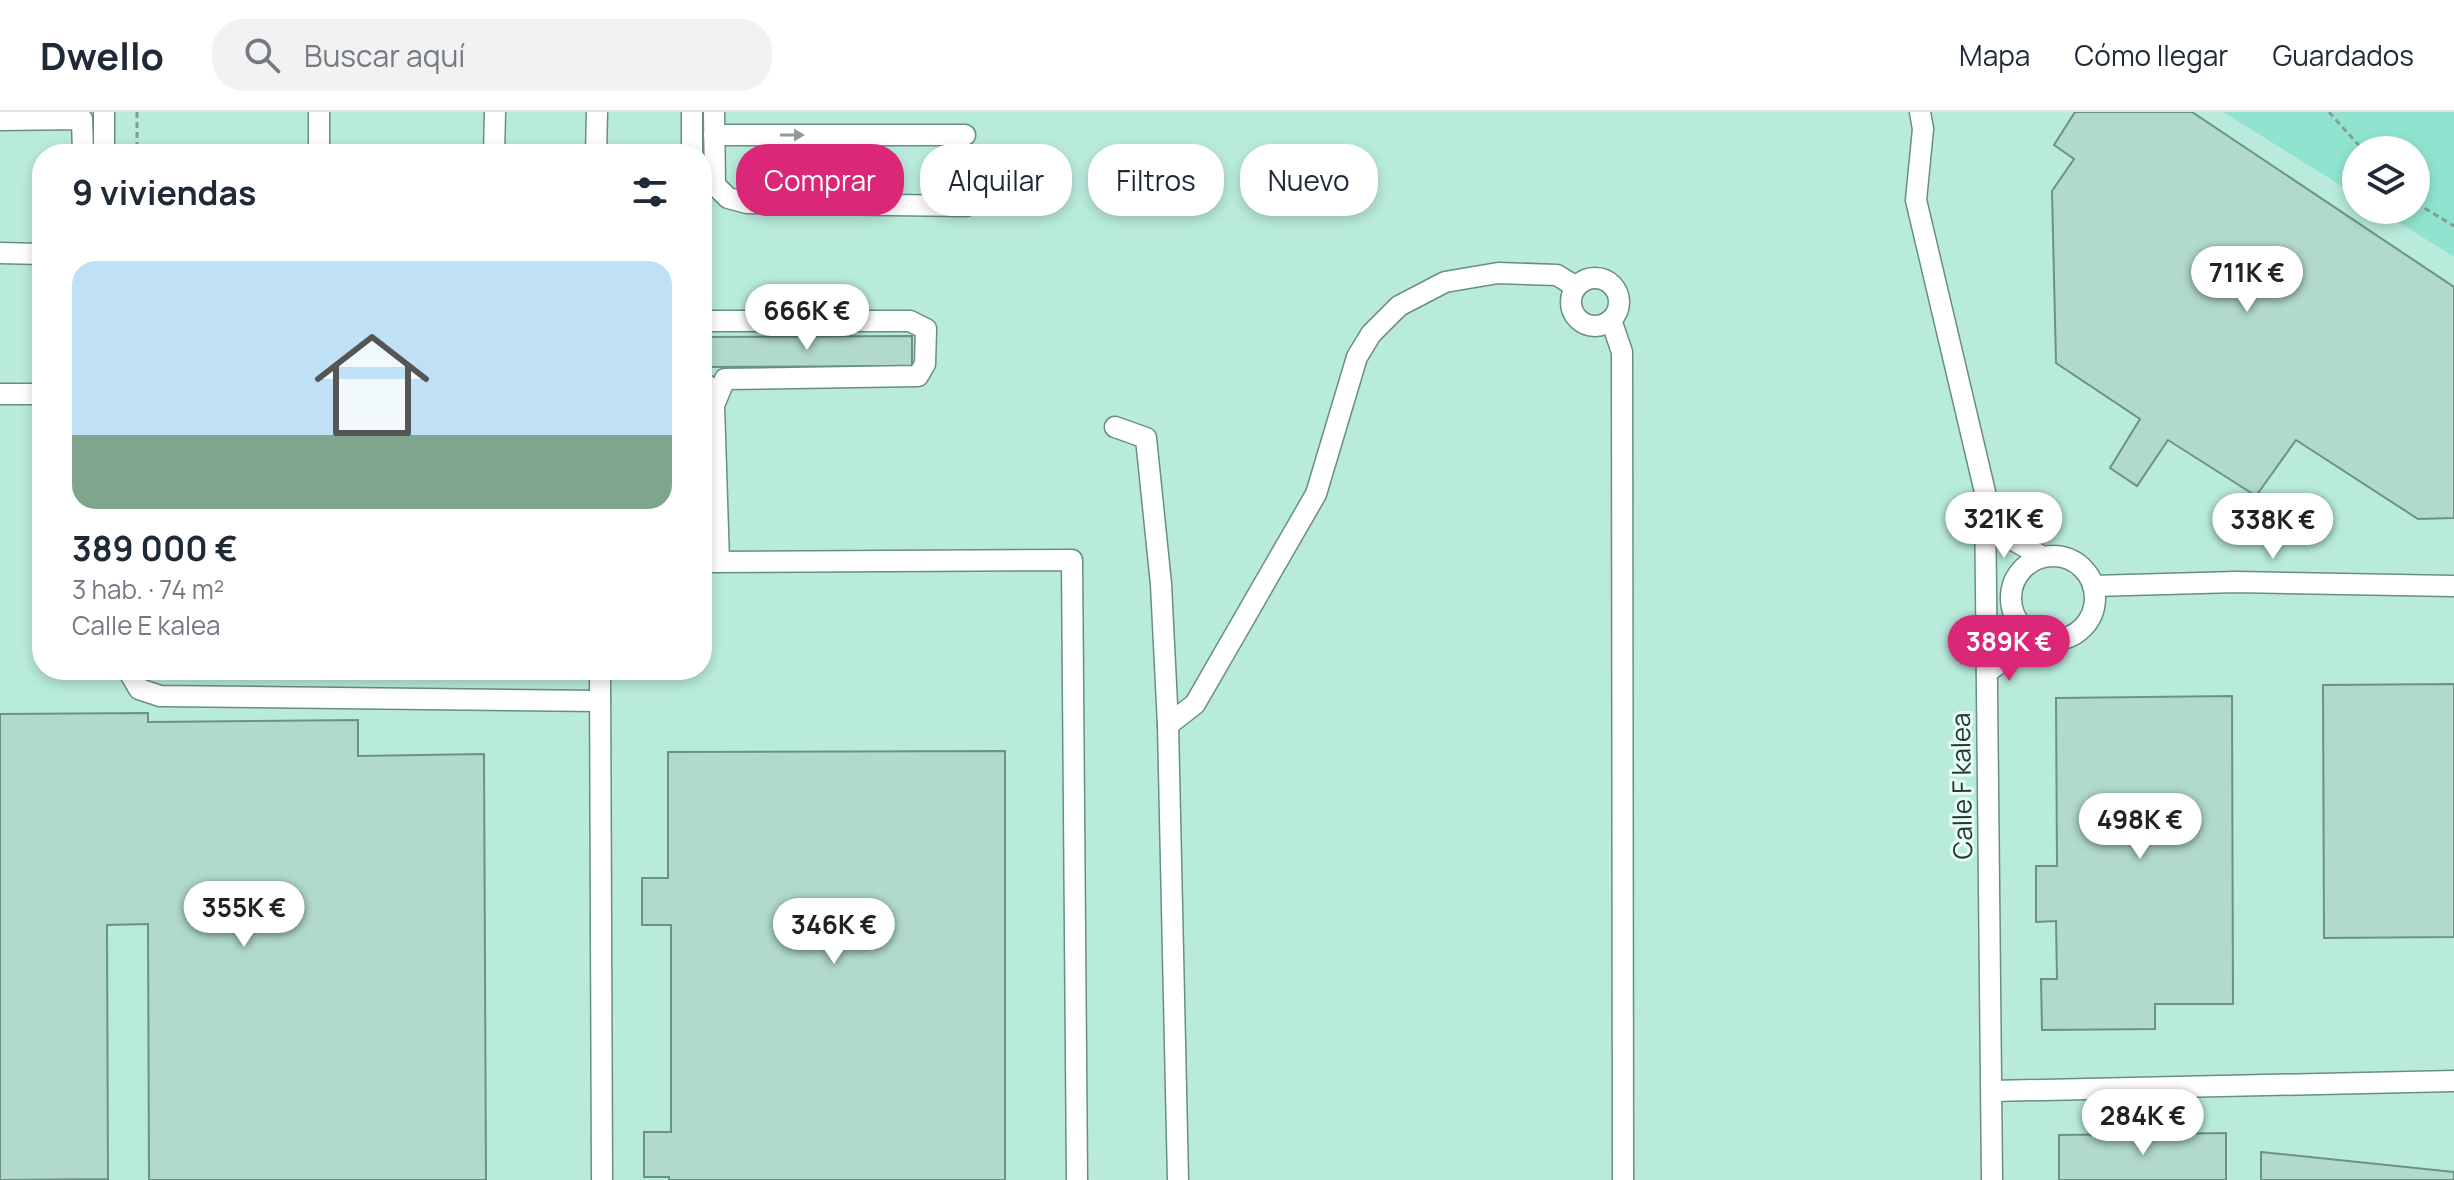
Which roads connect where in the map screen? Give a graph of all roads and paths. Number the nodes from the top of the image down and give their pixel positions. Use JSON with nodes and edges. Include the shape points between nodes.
{"nodes":[{"id":1,"x":104,"y":112,"type":"edge"},
{"id":2,"x":137,"y":112,"type":"edge"},
{"id":3,"x":319,"y":112,"type":"edge"},
{"id":4,"x":495,"y":112,"type":"edge"},
{"id":5,"x":597,"y":112,"type":"edge"},
{"id":6,"x":692,"y":112,"type":"edge"},
{"id":7,"x":714,"y":112,"type":"edge"},
{"id":8,"x":1920,"y":112,"type":"edge"},
{"id":9,"x":2329,"y":112,"type":"edge"},
{"id":10,"x":0,"y":120,"type":"edge"},
{"id":11,"x":714,"y":135,"type":"junction"},
{"id":12,"x":965,"y":135,"type":"dead end"},
{"id":13,"x":2350,"y":136,"type":"edge"},
{"id":14,"x":83,"y":144,"type":"edge"},
{"id":15,"x":104,"y":144,"type":"edge"},
{"id":16,"x":137,"y":144,"type":"edge"},
{"id":17,"x":319,"y":144,"type":"edge"},
{"id":18,"x":494,"y":144,"type":"edge"},
{"id":19,"x":596,"y":144,"type":"edge"},
{"id":20,"x":692,"y":144,"type":"edge"},
{"id":21,"x":920,"y":205,"type":"edge"},
{"id":22,"x":2430,"y":211,"type":"edge"},
{"id":23,"x":2454,"y":226,"type":"edge"},
{"id":24,"x":0,"y":253,"type":"edge"},
{"id":25,"x":32,"y":254,"type":"edge"},
{"id":26,"x":1576,"y":287,"type":"junction"},
{"id":27,"x":1611,"y":320,"type":"junction"},
{"id":28,"x":712,"y":321,"type":"edge"},
{"id":29,"x":712,"y":390,"type":"edge"},
{"id":30,"x":0,"y":394,"type":"edge"},
{"id":31,"x":32,"y":394,"type":"edge"},
{"id":32,"x":718,"y":395,"type":"junction"},
{"id":33,"x":1115,"y":427,"type":"dead end"},
{"id":34,"x":712,"y":484,"type":"edge"},
{"id":35,"x":1985,"y":524,"type":"junction"},
{"id":36,"x":2043,"y":557,"type":"junction"},
{"id":37,"x":712,"y":562,"type":"edge"},
{"id":38,"x":2093,"y":586,"type":"junction"},
{"id":39,"x":2454,"y":586,"type":"edge"},
{"id":40,"x":2037,"y":637,"type":"junction"},
{"id":41,"x":1987,"y":672,"type":"junction"},
{"id":42,"x":134,"y":680,"type":"edge"},
{"id":43,"x":600,"y":680,"type":"edge"},
{"id":44,"x":600,"y":701,"type":"junction"},
{"id":45,"x":1168,"y":725,"type":"junction"},
{"id":46,"x":2454,"y":1081,"type":"edge"},
{"id":47,"x":1992,"y":1091,"type":"junction"},
{"id":48,"x":602,"y":1180,"type":"edge"},
{"id":49,"x":1077,"y":1180,"type":"edge"},
{"id":50,"x":1178,"y":1180,"type":"edge"},
{"id":51,"x":1623,"y":1180,"type":"edge"},
{"id":52,"x":1992,"y":1180,"type":"edge"}],
"edges":[{"from":1,"to":15,"type":"street"},
{"from":2,"to":16,"type":"path"},
{"from":3,"to":17,"type":"street"},
{"from":4,"to":18,"type":"street"},
{"from":5,"to":19,"type":"street"},
{"from":6,"to":20,"type":"street"},
{"from":7,"to":11,"type":"street"},
{"from":8,"to":35,"type":"street","name":"Calle F kalea","via":[[1916,200],[1985,492]]},
{"from":9,"to":13,"type":"path"},
{"from":10,"to":14,"type":"street","via":[[82,119]]},
{"from":11,"to":12,"type":"street","one_way":true},
{"from":11,"to":21,"type":"street","via":[[715,185],[728,198],[747,203]]},
{"from":22,"to":23,"type":"path"},
{"from":24,"to":25,"type":"street"},
{"from":26,"to":27,"type":"street","via":[[1571,302],[1576,318],[1591,326]]},
{"from":26,"to":27,"type":"street","via":[[1591,278],[1614,286],[1620,302]]},
{"from":26,"to":45,"type":"street","via":[[1557,275],[1498,273],[1445,282],[1399,306],[1371,334],[1357,357],[1316,494],[1195,704]]},
{"from":27,"to":51,"type":"street","via":[[1622,352]]},
{"from":28,"to":32,"type":"street","via":[[910,321],[926,329],[925,364],[918,376],[725,379]]},
{"from":29,"to":32,"type":"street"},
{"from":30,"to":31,"type":"street"},
{"from":32,"to":34,"type":"street"},
{"from":33,"to":45,"type":"street","via":[[1146,438]]},
{"from":35,"to":36,"type":"street"},
{"from":35,"to":41,"type":"street","name":"Calle F kalea"},
{"from":36,"to":38,"type":"street","via":[[2079,565]]},
{"from":36,"to":40,"type":"street","via":[[2022,569],[2012,590],[2013,613]]},
{"from":37,"to":49,"type":"street","via":[[1072,560]]},
{"from":38,"to":39,"type":"street"},
{"from":38,"to":40,"type":"street","via":[[2093,609],[2081,629],[2060,639]]},
{"from":40,"to":41,"type":"street"},
{"from":41,"to":47,"type":"street","name":"Calle F kalea"},
{"from":42,"to":44,"type":"street","via":[[139,689],[160,696]]},
{"from":43,"to":44,"type":"street"},
{"from":44,"to":48,"type":"street"},
{"from":45,"to":50,"type":"street"},
{"from":46,"to":47,"type":"street"},
{"from":47,"to":52,"type":"street","name":"Calle F kalea"}]}
